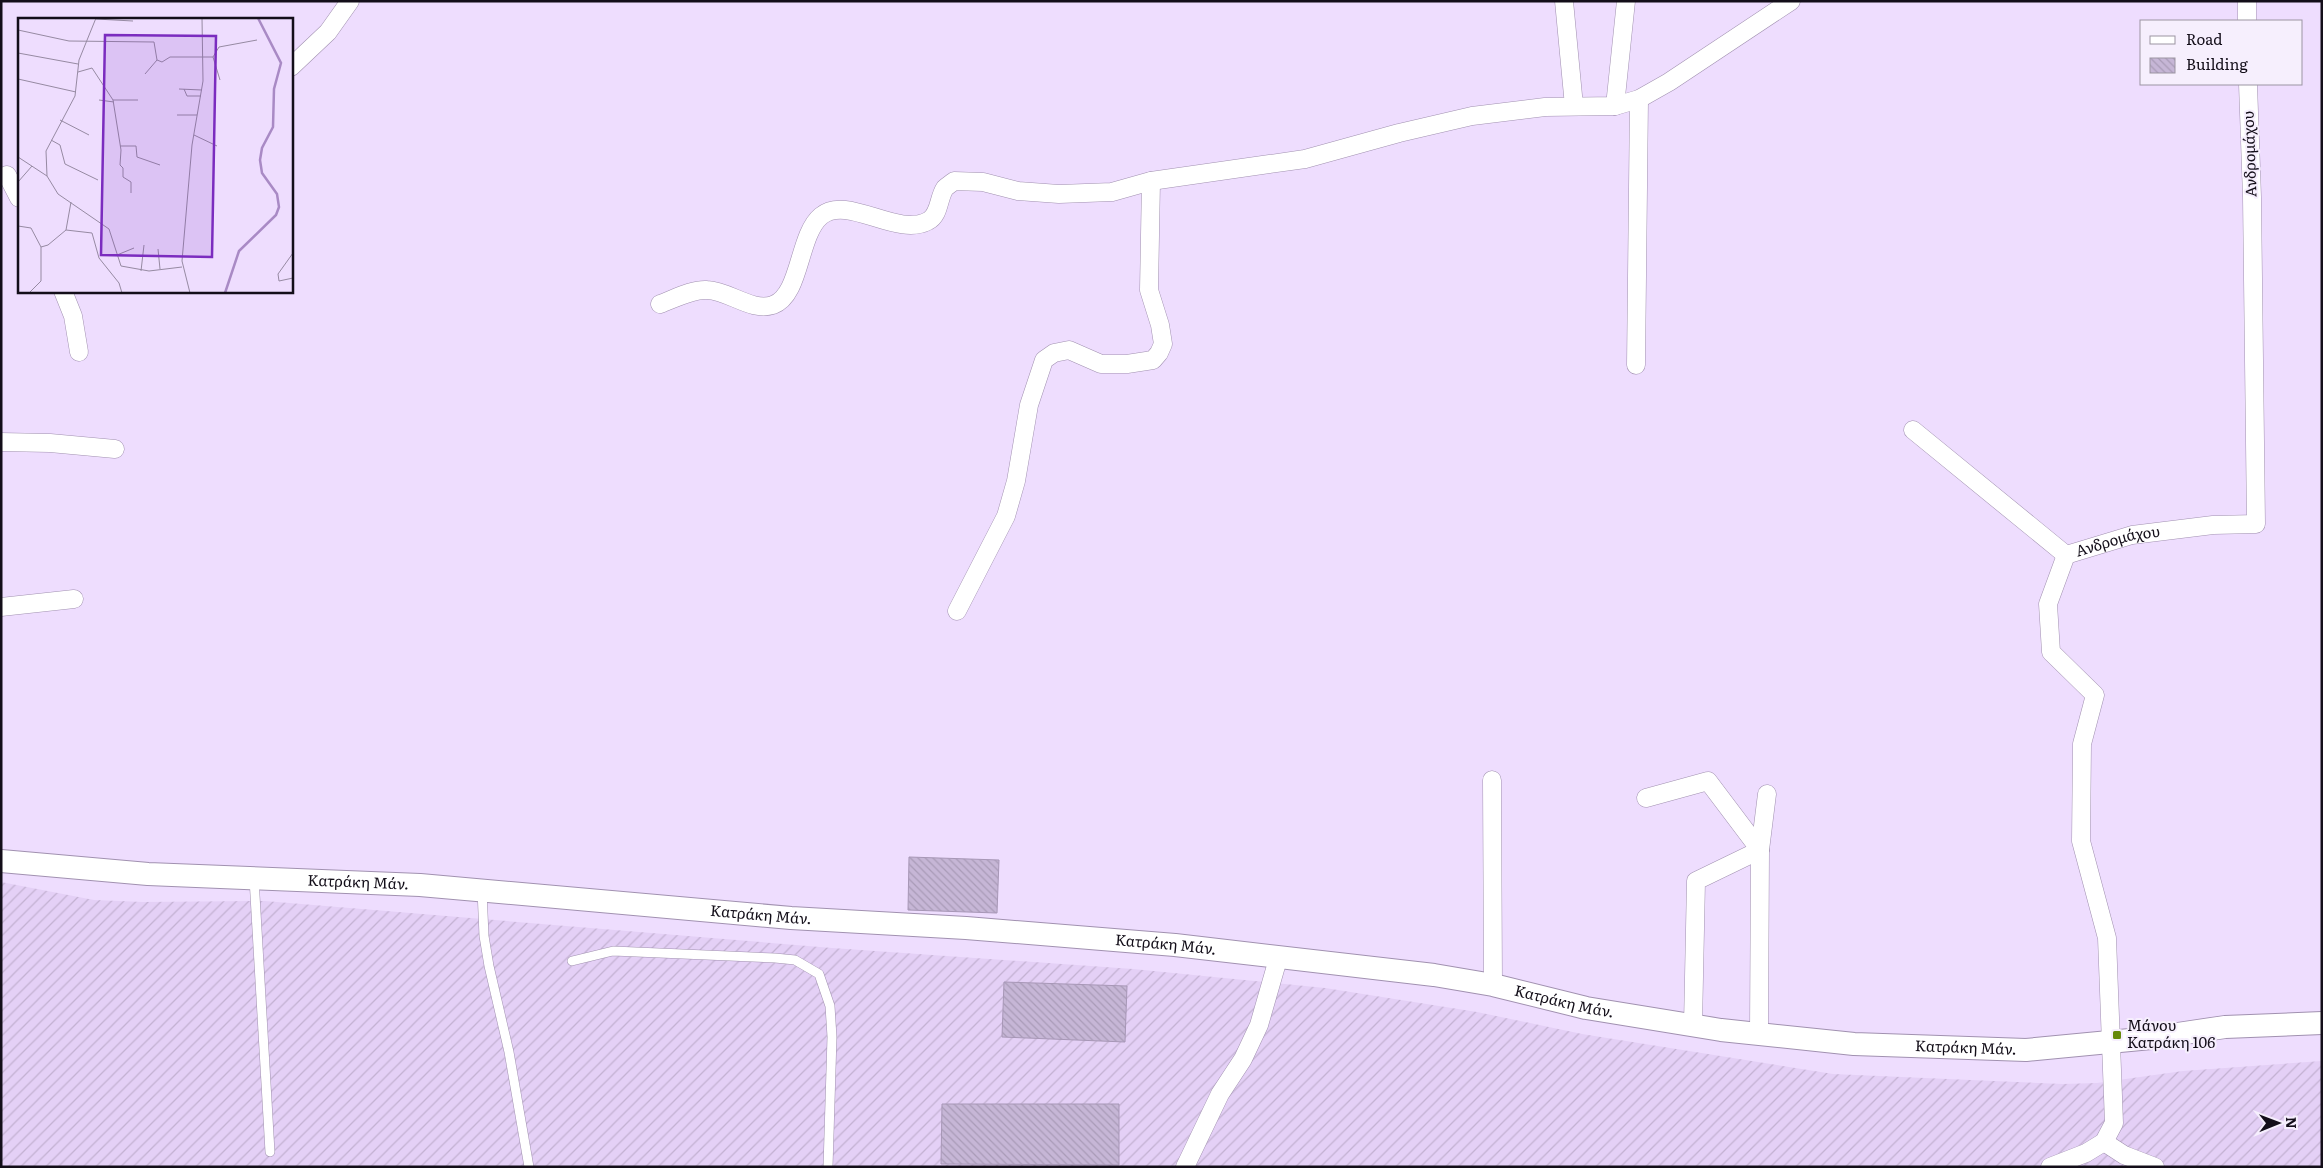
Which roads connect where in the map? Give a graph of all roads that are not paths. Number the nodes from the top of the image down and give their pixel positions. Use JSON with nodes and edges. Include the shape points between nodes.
{"nodes":[{"id":1,"x":350,"y":1,"type":"edge"},
{"id":2,"x":1564,"y":1,"type":"edge"},
{"id":3,"x":1626,"y":1,"type":"edge"},
{"id":4,"x":1790,"y":1,"type":"edge"},
{"id":5,"x":2247,"y":1,"type":"edge"},
{"id":6,"x":2247,"y":20,"type":"edge"},
{"id":7,"x":292,"y":66,"type":"edge"},
{"id":8,"x":2248,"y":85,"type":"edge"},
{"id":9,"x":1639,"y":99,"type":"junction"},
{"id":10,"x":1574,"y":106,"type":"junction"},
{"id":11,"x":1615,"y":106,"type":"junction"},
{"id":12,"x":9,"y":174,"type":"edge"},
{"id":13,"x":1151,"y":181,"type":"junction"},
{"id":14,"x":18,"y":196,"type":"edge"},
{"id":15,"x":63,"y":292,"type":"edge"},
{"id":16,"x":660,"y":304,"type":"dead end"},
{"id":17,"x":79,"y":352,"type":"dead end"},
{"id":18,"x":1636,"y":365,"type":"dead end"},
{"id":19,"x":1913,"y":430,"type":"dead end"},
{"id":20,"x":1,"y":442,"type":"edge"},
{"id":21,"x":115,"y":449,"type":"dead end"},
{"id":22,"x":2066,"y":555,"type":"junction"},
{"id":23,"x":74,"y":599,"type":"dead end"},
{"id":24,"x":1,"y":607,"type":"edge"},
{"id":25,"x":956,"y":611,"type":"dead end"},
{"id":26,"x":1492,"y":780,"type":"dead end"},
{"id":27,"x":1767,"y":794,"type":"dead end"},
{"id":28,"x":1646,"y":798,"type":"dead end"},
{"id":29,"x":1760,"y":850,"type":"junction"},
{"id":30,"x":1,"y":861,"type":"edge"},
{"id":31,"x":254,"y":877,"type":"junction"},
{"id":32,"x":482,"y":890,"type":"junction"},
{"id":33,"x":1278,"y":959,"type":"junction"},
{"id":34,"x":572,"y":961,"type":"dead end"},
{"id":35,"x":1493,"y":985,"type":"junction"},
{"id":36,"x":2322,"y":1023,"type":"edge"},
{"id":37,"x":1693,"y":1025,"type":"junction"},
{"id":38,"x":1759,"y":1034,"type":"junction"},
{"id":39,"x":2110,"y":1042,"type":"junction"},
{"id":40,"x":2104,"y":1142,"type":"junction"},
{"id":41,"x":270,"y":1152,"type":"dead end"},
{"id":42,"x":529,"y":1167,"type":"edge"},
{"id":43,"x":828,"y":1167,"type":"edge"},
{"id":44,"x":1185,"y":1167,"type":"edge"},
{"id":45,"x":2050,"y":1167,"type":"edge"},
{"id":46,"x":2155,"y":1167,"type":"edge"}],
"edges":[{"from":1,"to":7,"type":"street","via":[[328,32]]},
{"from":2,"to":10,"type":"street"},
{"from":3,"to":11,"type":"street"},
{"from":4,"to":9,"type":"street"},
{"from":5,"to":6,"type":"street"},
{"from":8,"to":22,"type":"street","name":"Ανδρομάχου","via":[[2256,524],[2213,525],[2132,535]]},
{"from":9,"to":11,"type":"street"},
{"from":9,"to":18,"type":"street"},
{"from":10,"to":11,"type":"street"},
{"from":10,"to":13,"type":"street","via":[[1472,116],[1305,159]]},
{"from":12,"to":14,"type":"street"},
{"from":13,"to":16,"type":"street","via":[[1112,192],[1059,194],[1018,191],[983,182],[954,181],[945,188],[932,218],[916,224],[902,225],[864,214],[832,210],[818,219],[802,251],[787,294],[774,304],[764,307],[752,305],[706,290]]},
{"from":13,"to":25,"type":"street","via":[[1149,290],[1160,325],[1163,344],[1159,353],[1153,360],[1127,364],[1101,364],[1069,350],[1054,353],[1044,360],[1029,405],[1016,481],[1006,516]]},
{"from":15,"to":17,"type":"street","via":[[73,316]]},
{"from":19,"to":22,"type":"street"},
{"from":20,"to":21,"type":"street"},
{"from":22,"to":39,"type":"street","name":"Ανδρομάχου","via":[[2048,604],[2051,652],[2095,695],[2082,744],[2081,841],[2107,938]]},
{"from":23,"to":24,"type":"street"},
{"from":26,"to":35,"type":"street"},
{"from":27,"to":29,"type":"street"},
{"from":28,"to":29,"type":"street","via":[[1708,781]]},
{"from":29,"to":37,"type":"street","via":[[1696,881]]},
{"from":29,"to":38,"type":"street"},
{"from":30,"to":31,"type":"street","name":"Κατράκη Μάν.","via":[[98,871]]},
{"from":31,"to":32,"type":"street","name":"Κατράκη Μάν."},
{"from":31,"to":41,"type":"lane"},
{"from":32,"to":33,"type":"street","name":"Κατράκη Μάν.","via":[[790,918],[1072,936]]},
{"from":32,"to":42,"type":"lane","via":[[488,966],[509,1052]]},
{"from":33,"to":35,"type":"street","name":"Κατράκη Μάν.","via":[[1338,962]]},
{"from":33,"to":44,"type":"street","via":[[1259,1024]]},
{"from":34,"to":43,"type":"lane","via":[[613,952],[776,958],[795,960],[819,974],[830,1006],[832,1037]]},
{"from":35,"to":37,"type":"street","name":"Κατράκη Μάν.","via":[[1586,1008]]},
{"from":36,"to":39,"type":"street","name":"Κατράκη Μάν.","via":[[2225,1027]]},
{"from":37,"to":38,"type":"street","name":"Κατράκη Μάν."},
{"from":38,"to":39,"type":"street","name":"Κατράκη Μάν.","via":[[1854,1044],[1950,1049],[2026,1050]]},
{"from":39,"to":40,"type":"street","name":"Ανδρομάχου","via":[[2114,1123]]},
{"from":40,"to":45,"type":"street"},
{"from":40,"to":46,"type":"street","via":[[2124,1155]]}]}
